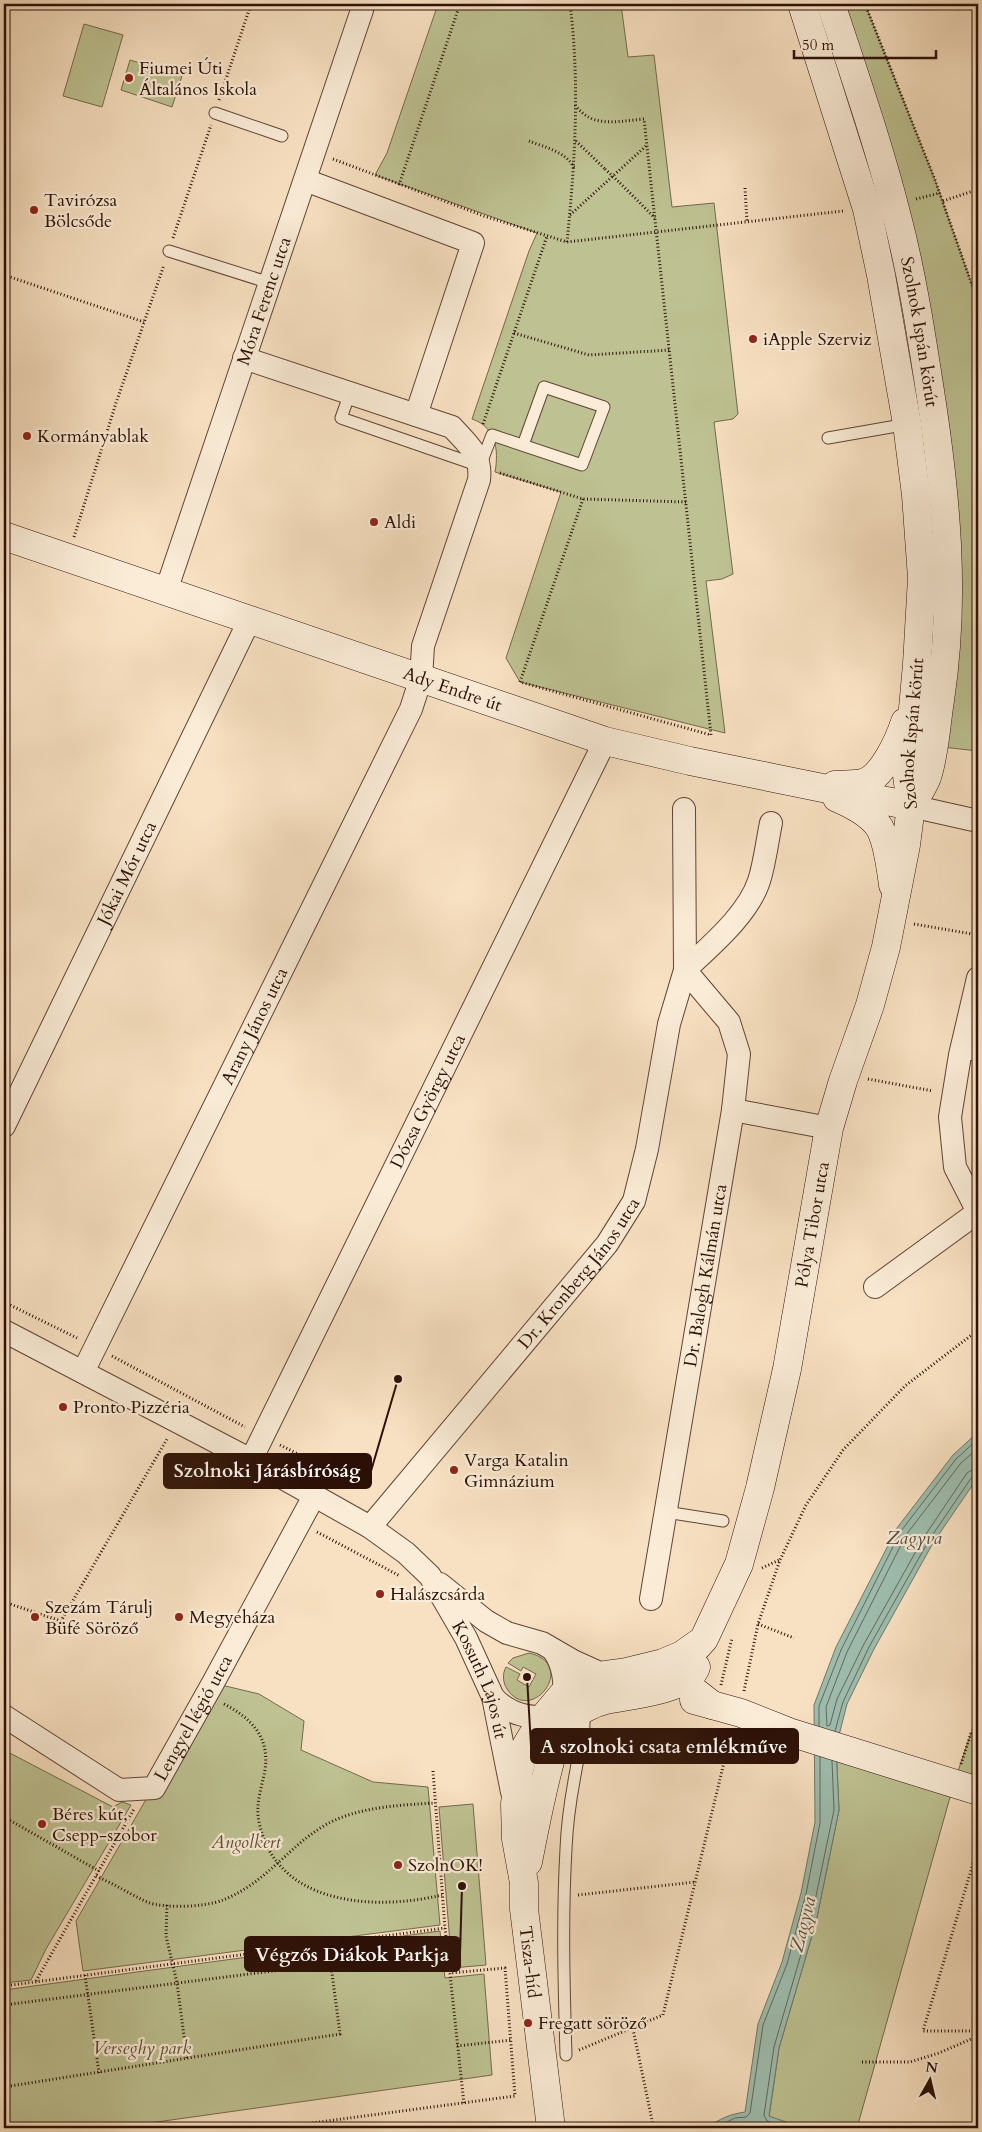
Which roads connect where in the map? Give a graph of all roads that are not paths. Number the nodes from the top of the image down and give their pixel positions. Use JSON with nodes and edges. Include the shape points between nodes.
{"nodes":[{"id":1,"x":802,"y":4,"type":"edge"},
{"id":2,"x":831,"y":4,"type":"edge"},
{"id":3,"x":362,"y":10,"type":"dead end"},
{"id":4,"x":215,"y":112,"type":"road end"},
{"id":5,"x":282,"y":136,"type":"dead end"},
{"id":6,"x":305,"y":180,"type":"junction"},
{"id":7,"x":169,"y":250,"type":"road end"},
{"id":8,"x":270,"y":283,"type":"junction"},
{"id":9,"x":244,"y":358,"type":"junction"},
{"id":10,"x":350,"y":393,"type":"junction"},
{"id":11,"x":416,"y":415,"type":"junction"},
{"id":12,"x":921,"y":422,"type":"junction"},
{"id":13,"x":828,"y":438,"type":"dead end"},
{"id":14,"x":523,"y":446,"type":"junction"},
{"id":15,"x":477,"y":458,"type":"junction"},
{"id":16,"x":4,"y":536,"type":"edge"},
{"id":17,"x":166,"y":591,"type":"junction"},
{"id":18,"x":250,"y":619,"type":"junction"},
{"id":19,"x":421,"y":678,"type":"junction"},
{"id":20,"x":913,"y":701,"type":"junction"},
{"id":21,"x":605,"y":741,"type":"junction"},
{"id":22,"x":813,"y":786,"type":"junction"},
{"id":23,"x":911,"y":806,"type":"junction"},
{"id":24,"x":684,"y":809,"type":"dead end"},
{"id":25,"x":978,"y":821,"type":"edge"},
{"id":26,"x":771,"y":823,"type":"dead end"},
{"id":27,"x":893,"y":910,"type":"junction"},
{"id":28,"x":685,"y":970,"type":"junction"},
{"id":29,"x":978,"y":978,"type":"edge"},
{"id":30,"x":969,"y":1054,"type":"edge"},
{"id":31,"x":733,"y":1110,"type":"junction"},
{"id":32,"x":4,"y":1126,"type":"edge"},
{"id":33,"x":829,"y":1128,"type":"junction"},
{"id":34,"x":978,"y":1212,"type":"edge"},
{"id":35,"x":875,"y":1286,"type":"dead end"},
{"id":36,"x":5,"y":1336,"type":"edge"},
{"id":37,"x":84,"y":1372,"type":"junction"},
{"id":38,"x":251,"y":1460,"type":"junction"},
{"id":39,"x":314,"y":1496,"type":"junction"},
{"id":40,"x":666,"y":1512,"type":"junction"},
{"id":41,"x":723,"y":1521,"type":"dead end"},
{"id":42,"x":370,"y":1527,"type":"junction"},
{"id":43,"x":430,"y":1576,"type":"junction"},
{"id":44,"x":651,"y":1599,"type":"dead end"},
{"id":45,"x":704,"y":1639,"type":"junction"},
{"id":46,"x":553,"y":1650,"type":"junction"},
{"id":47,"x":604,"y":1675,"type":"junction"},
{"id":48,"x":670,"y":1686,"type":"junction"},
{"id":49,"x":493,"y":1697,"type":"junction"},
{"id":50,"x":743,"y":1702,"type":"junction"},
{"id":51,"x":564,"y":1710,"type":"junction"},
{"id":52,"x":4,"y":1716,"type":"edge"},
{"id":53,"x":966,"y":1787,"type":"edge"},
{"id":54,"x":515,"y":1804,"type":"junction"},
{"id":55,"x":524,"y":1883,"type":"junction"},
{"id":56,"x":566,"y":2056,"type":"road end"},
{"id":57,"x":551,"y":2128,"type":"edge"}],
"edges":[{"from":1,"to":12,"type":"street","name":"Szolnok Ispán körút","via":[[867,209]]},
{"from":2,"to":12,"type":"street","name":"Szolnok Ispán körút","via":[[872,126],[898,220],[922,345]]},
{"from":3,"to":6,"type":"street","name":"Móra Ferenc utca"},
{"from":4,"to":5,"type":"lane"},
{"from":6,"to":8,"type":"street","name":"Móra Ferenc utca"},
{"from":6,"to":11,"type":"street","via":[[473,243]]},
{"from":7,"to":8,"type":"lane"},
{"from":8,"to":9,"type":"street","name":"Móra Ferenc utca"},
{"from":9,"to":10,"type":"street"},
{"from":9,"to":17,"type":"street","name":"Móra Ferenc utca"},
{"from":10,"to":11,"type":"street"},
{"from":10,"to":15,"type":"lane","via":[[341,418]]},
{"from":11,"to":15,"type":"street","via":[[452,428]]},
{"from":12,"to":13,"type":"lane"},
{"from":12,"to":20,"type":"street","name":"Szolnok Ispán körút","via":[[916,495],[922,578]]},
{"from":12,"to":23,"type":"street","name":"Szolnok Ispán körút","via":[[944,494],[948,626],[933,746],[926,778]]},
{"from":14,"to":14,"type":"lane","via":[[544,387],[604,407],[582,465]]},
{"from":14,"to":15,"type":"lane","via":[[492,435]]},
{"from":15,"to":19,"type":"street","name":"Arany János utca","via":[[479,480],[423,646]]},
{"from":16,"to":17,"type":"street","name":"Ady Endre út"},
{"from":17,"to":18,"type":"street","name":"Ady Endre út"},
{"from":18,"to":19,"type":"street","name":"Ady Endre út"},
{"from":18,"to":32,"type":"street","name":"Jókai Mór utca"},
{"from":19,"to":21,"type":"street","name":"Ady Endre út"},
{"from":19,"to":37,"type":"street","name":"Arany János utca","via":[[411,709]]},
{"from":20,"to":22,"type":"street","via":[[899,740],[882,768],[864,783]]},
{"from":20,"to":23,"type":"street","name":"Szolnok Ispán körút","via":[[907,775]]},
{"from":21,"to":22,"type":"street","name":"Ady Endre út"},
{"from":21,"to":38,"type":"street","name":"Dózsa György utca"},
{"from":22,"to":23,"type":"street","name":"Ady Endre út"},
{"from":22,"to":27,"type":"street","via":[[854,805],[878,825],[889,857]]},
{"from":23,"to":25,"type":"street"},
{"from":23,"to":27,"type":"street","name":"Pólya Tibor utca"},
{"from":24,"to":28,"type":"street","name":"Dr. Kronberg János utca"},
{"from":26,"to":28,"type":"street","via":[[759,881],[750,900],[724,933]]},
{"from":27,"to":33,"type":"street","name":"Pólya Tibor utca","via":[[870,1005]]},
{"from":28,"to":31,"type":"street","name":"Dr. Balogh Kálmán utca","via":[[729,1022],[739,1054]]},
{"from":28,"to":42,"type":"street","name":"Dr. Kronberg János utca","via":[[669,1024],[647,1149],[634,1201],[607,1244]]},
{"from":29,"to":30,"type":"street"},
{"from":30,"to":34,"type":"street","via":[[953,1095],[950,1117],[955,1167]]},
{"from":31,"to":33,"type":"street"},
{"from":31,"to":40,"type":"street","name":"Dr. Balogh Kálmán utca"},
{"from":33,"to":45,"type":"street","name":"Pólya Tibor utca","via":[[787,1369],[760,1488],[739,1564]]},
{"from":34,"to":35,"type":"street"},
{"from":36,"to":37,"type":"street","name":"Kossuth Lajos út"},
{"from":37,"to":38,"type":"street","name":"Kossuth Lajos út"},
{"from":38,"to":39,"type":"street","name":"Kossuth Lajos út"},
{"from":39,"to":42,"type":"street","name":"Kossuth Lajos út"},
{"from":39,"to":52,"type":"street","name":"Lengyel légió utca","via":[[206,1695],[150,1788],[119,1790]]},
{"from":40,"to":41,"type":"lane"},
{"from":40,"to":44,"type":"street","name":"Dr. Balogh Kálmán utca"},
{"from":42,"to":43,"type":"street","name":"Kossuth Lajos út","via":[[406,1553]]},
{"from":43,"to":46,"type":"street","via":[[486,1621],[507,1633],[542,1643]]},
{"from":43,"to":49,"type":"street","name":"Kossuth Lajos út","via":[[466,1638]]},
{"from":45,"to":47,"type":"street","via":[[682,1655],[663,1662]]},
{"from":45,"to":48,"type":"street","name":"Pólya Tibor utca","via":[[695,1671]]},
{"from":45,"to":50,"type":"street","via":[[712,1680],[719,1693]]},
{"from":46,"to":47,"type":"street"},
{"from":46,"to":51,"type":"street","via":[[564,1673]]},
{"from":47,"to":48,"type":"street","via":[[642,1678]]},
{"from":47,"to":51,"type":"street"},
{"from":48,"to":50,"type":"street","via":[[717,1693]]},
{"from":48,"to":51,"type":"street"},
{"from":49,"to":51,"type":"street","via":[[512,1713]]},
{"from":49,"to":54,"type":"street","name":"Kossuth Lajos út"},
{"from":50,"to":53,"type":"street","via":[[789,1732]]},
{"from":51,"to":54,"type":"street","via":[[526,1746]]},
{"from":51,"to":55,"type":"street","via":[[540,1800]]},
{"from":51,"to":56,"type":"lane","via":[[586,1723],[571,1798],[566,1849],[563,1964]]},
{"from":54,"to":55,"type":"street","via":[[516,1839]]},
{"from":55,"to":57,"type":"street","name":"Tisza-híd","via":[[524,1909]]}]}
